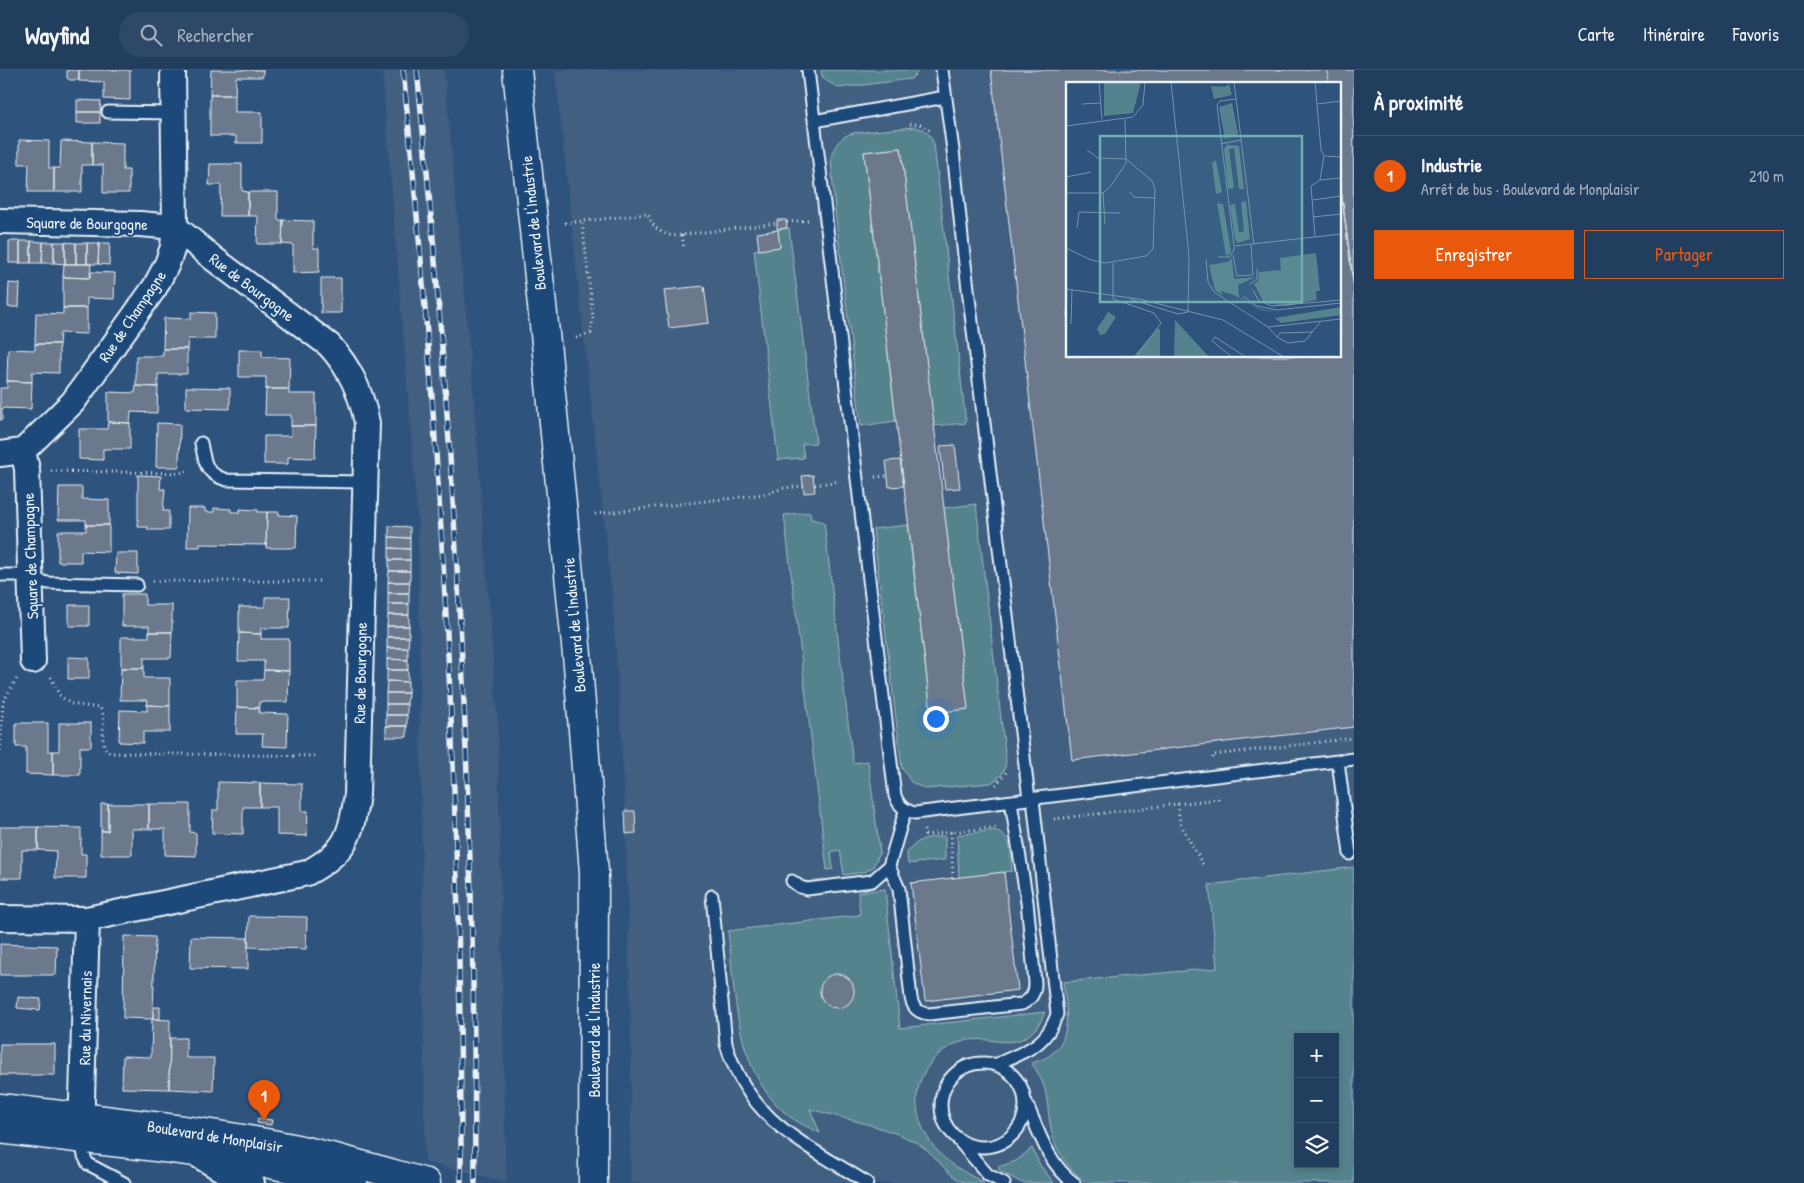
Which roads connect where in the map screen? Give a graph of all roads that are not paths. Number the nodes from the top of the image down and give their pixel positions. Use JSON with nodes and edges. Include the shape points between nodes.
{"nodes":[{"id":1,"x":173,"y":70,"type":"edge"},
{"id":2,"x":517,"y":70,"type":"edge"},
{"id":3,"x":808,"y":70,"type":"edge"},
{"id":4,"x":942,"y":70,"type":"edge"},
{"id":5,"x":944,"y":97,"type":"junction"},
{"id":6,"x":108,"y":112,"type":"dead end"},
{"id":7,"x":174,"y":113,"type":"junction"},
{"id":8,"x":814,"y":121,"type":"junction"},
{"id":9,"x":0,"y":221,"type":"edge"},
{"id":10,"x":175,"y":227,"type":"junction"},
{"id":11,"x":202,"y":443,"type":"dead end"},
{"id":12,"x":23,"y":451,"type":"junction"},
{"id":13,"x":0,"y":454,"type":"edge"},
{"id":14,"x":365,"y":482,"type":"junction"},
{"id":15,"x":0,"y":575,"type":"edge"},
{"id":16,"x":30,"y":579,"type":"junction"},
{"id":17,"x":137,"y":585,"type":"road end"},
{"id":18,"x":33,"y":661,"type":"dead end"},
{"id":19,"x":1354,"y":759,"type":"edge"},
{"id":20,"x":1338,"y":761,"type":"junction"},
{"id":21,"x":1031,"y":799,"type":"junction"},
{"id":22,"x":1011,"y":802,"type":"junction"},
{"id":23,"x":905,"y":810,"type":"junction"},
{"id":24,"x":1350,"y":854,"type":"dead end"},
{"id":25,"x":889,"y":866,"type":"junction"},
{"id":26,"x":792,"y":881,"type":"dead end"},
{"id":27,"x":712,"y":896,"type":"dead end"},
{"id":28,"x":0,"y":918,"type":"edge"},
{"id":29,"x":87,"y":919,"type":"junction"},
{"id":30,"x":997,"y":1064,"type":"junction"},
{"id":31,"x":1025,"y":1099,"type":"junction"},
{"id":32,"x":0,"y":1108,"type":"edge"},
{"id":33,"x":81,"y":1128,"type":"junction"},
{"id":34,"x":0,"y":1129,"type":"edge"},
{"id":35,"x":958,"y":1139,"type":"junction"},
{"id":36,"x":190,"y":1151,"type":"junction"},
{"id":37,"x":415,"y":1180,"type":"edge"},
{"id":38,"x":124,"y":1183,"type":"edge"},
{"id":39,"x":252,"y":1183,"type":"edge"},
{"id":40,"x":353,"y":1183,"type":"edge"},
{"id":41,"x":593,"y":1183,"type":"edge"},
{"id":42,"x":867,"y":1183,"type":"edge"},
{"id":43,"x":1004,"y":1183,"type":"edge"},
{"id":44,"x":1074,"y":1183,"type":"edge"}],
"edges":[{"from":1,"to":7,"type":"street","name":"Rue de Champagne"},
{"from":2,"to":41,"type":"street","name":"Boulevard de l'Industrie","via":[[576,646],[594,872]]},
{"from":3,"to":8,"type":"lane"},
{"from":4,"to":5,"type":"lane"},
{"from":5,"to":8,"type":"lane"},
{"from":5,"to":21,"type":"lane"},
{"from":6,"to":7,"type":"lane"},
{"from":7,"to":10,"type":"street","name":"Rue de Champagne"},
{"from":8,"to":23,"type":"lane","via":[[894,796]]},
{"from":9,"to":10,"type":"street","name":"Square de Bourgogne"},
{"from":10,"to":12,"type":"street","name":"Rue de Champagne","via":[[173,248],[155,287],[73,402]]},
{"from":10,"to":14,"type":"street","name":"Rue de Bourgogne","via":[[329,344],[339,356],[356,382],[363,402],[367,423]]},
{"from":11,"to":14,"type":"lane","via":[[207,468],[227,480]]},
{"from":12,"to":13,"type":"street"},
{"from":12,"to":16,"type":"street","name":"Square de Champagne","via":[[27,469]]},
{"from":14,"to":29,"type":"street","name":"Rue de Bourgogne","via":[[358,794],[353,825],[342,846],[324,864],[307,873]]},
{"from":15,"to":16,"type":"lane"},
{"from":16,"to":17,"type":"lane","via":[[48,583]]},
{"from":16,"to":18,"type":"street","name":"Square de Champagne"},
{"from":19,"to":20,"type":"lane"},
{"from":20,"to":21,"type":"lane"},
{"from":20,"to":24,"type":"lane"},
{"from":21,"to":22,"type":"lane"},
{"from":21,"to":30,"type":"lane","via":[[1057,1014],[1042,1041]]},
{"from":22,"to":23,"type":"lane","via":[[923,813]]},
{"from":22,"to":25,"type":"lane","via":[[1027,902],[1035,982],[1035,990],[1028,1001],[929,1014],[916,1010],[899,889]]},
{"from":23,"to":25,"type":"lane"},
{"from":25,"to":26,"type":"lane","via":[[872,881],[856,884],[807,889]]},
{"from":27,"to":42,"type":"lane","via":[[726,1044],[740,1082],[772,1121]]},
{"from":28,"to":29,"type":"street","name":"Rue de Bourgogne"},
{"from":29,"to":33,"type":"street","name":"Rue du Nivernais"},
{"from":30,"to":31,"type":"lane","via":[[1013,1074]]},
{"from":30,"to":35,"type":"lane","via":[[970,1064],[947,1081],[941,1098],[942,1117]]},
{"from":31,"to":35,"type":"lane","via":[[1024,1115],[1017,1130],[1000,1144],[979,1147]]},
{"from":31,"to":44,"type":"lane","via":[[1044,1146],[1065,1177]]},
{"from":32,"to":33,"type":"street","name":"Boulevard de Monplaisir"},
{"from":33,"to":34,"type":"street","name":"Boulevard de Monplaisir"},
{"from":33,"to":36,"type":"street","name":"Boulevard de Monplaisir"},
{"from":33,"to":37,"type":"street","name":"Boulevard de Monplaisir","via":[[186,1130],[262,1142]]},
{"from":33,"to":38,"type":"lane","via":[[88,1164]]},
{"from":35,"to":43,"type":"lane","via":[[988,1175]]},
{"from":36,"to":39,"type":"street","name":"Boulevard de Monplaisir"},
{"from":36,"to":40,"type":"street","name":"Boulevard de Monplaisir","via":[[319,1173]]}]}
